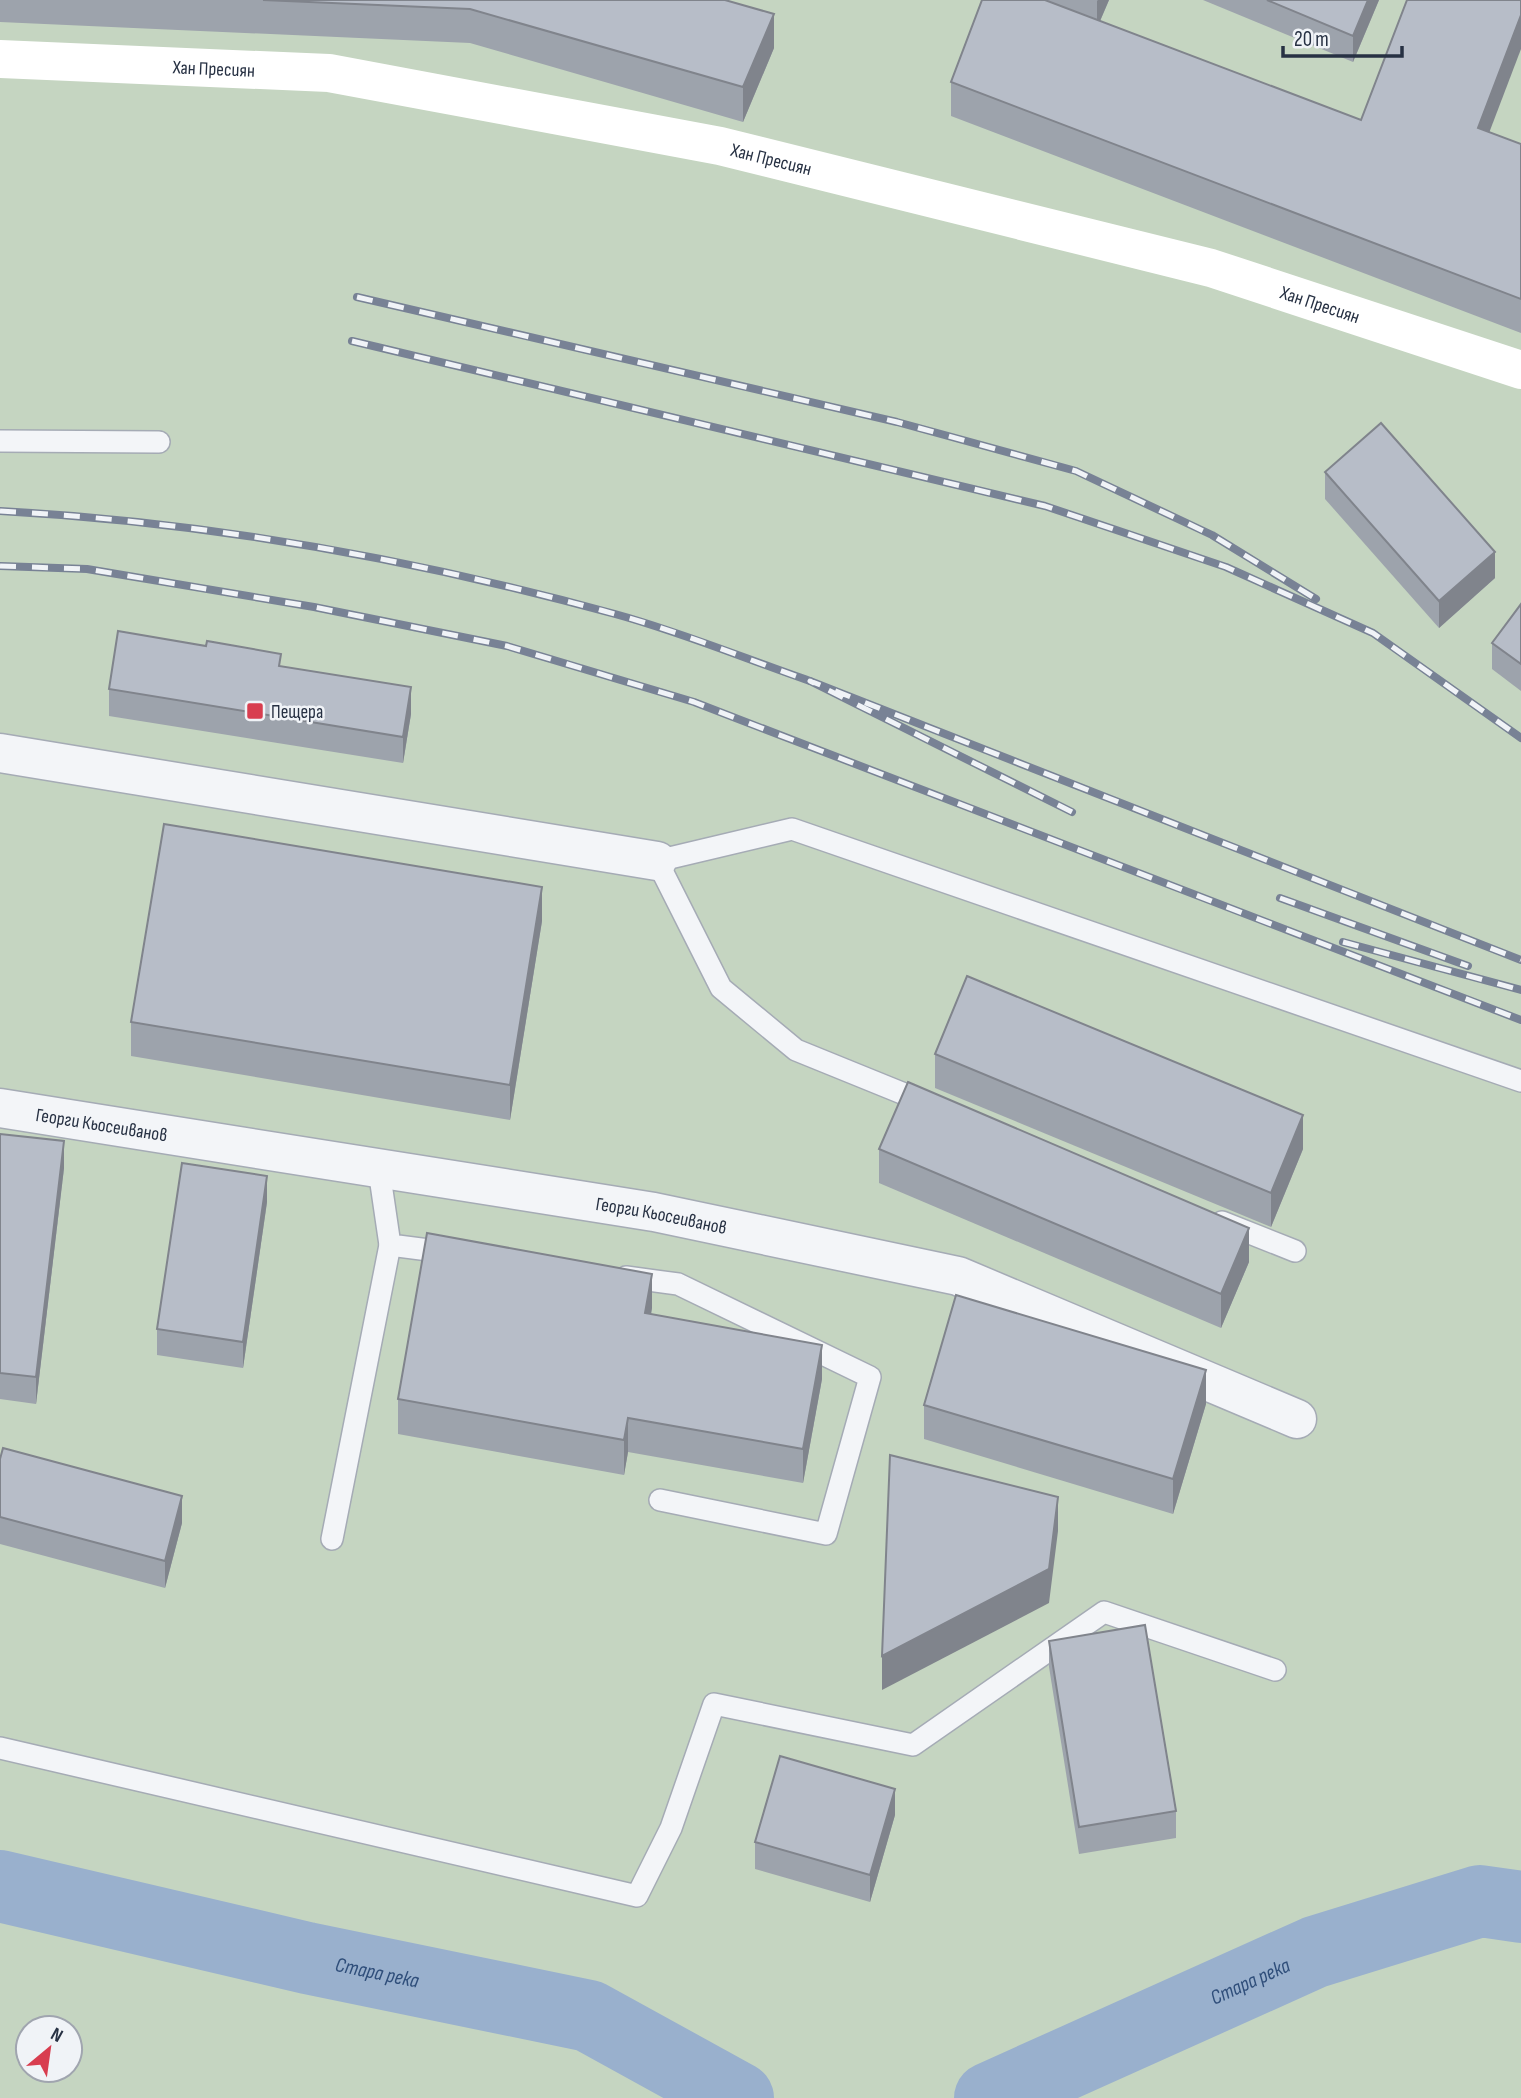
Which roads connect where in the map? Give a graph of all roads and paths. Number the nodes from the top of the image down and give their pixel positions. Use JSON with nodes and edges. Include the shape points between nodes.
{"nodes":[{"id":1,"x":0,"y":59,"type":"edge"},
{"id":2,"x":1521,"y":370,"type":"edge"},
{"id":3,"x":0,"y":441,"type":"edge"},
{"id":4,"x":159,"y":442,"type":"dead end"},
{"id":5,"x":0,"y":753,"type":"edge"},
{"id":6,"x":657,"y":861,"type":"junction"},
{"id":7,"x":1521,"y":1081,"type":"edge"},
{"id":8,"x":0,"y":1108,"type":"edge"},
{"id":9,"x":950,"y":1112,"type":"edge"},
{"id":10,"x":379,"y":1170,"type":"junction"},
{"id":11,"x":1205,"y":1215,"type":"edge"},
{"id":12,"x":390,"y":1245,"type":"junction"},
{"id":13,"x":1294,"y":1251,"type":"dead end"},
{"id":14,"x":472,"y":1256,"type":"edge"},
{"id":15,"x":609,"y":1275,"type":"edge"},
{"id":16,"x":1297,"y":1419,"type":"dead end"},
{"id":17,"x":660,"y":1500,"type":"dead end"},
{"id":18,"x":332,"y":1539,"type":"dead end"},
{"id":19,"x":1275,"y":1670,"type":"dead end"},
{"id":20,"x":0,"y":1748,"type":"edge"}],
"edges":[{"from":1,"to":2,"type":"street","name":"Хан Пресиян","via":[[329,73],[720,146],[1211,268]]},
{"from":3,"to":4,"type":"lane"},
{"from":5,"to":6,"type":"street"},
{"from":6,"to":7,"type":"lane","via":[[792,829]]},
{"from":6,"to":9,"type":"lane","via":[[722,988],[796,1050]]},
{"from":8,"to":10,"type":"street","name":"Георги Кьосеиванов"},
{"from":10,"to":12,"type":"lane"},
{"from":10,"to":16,"type":"street","name":"Георги Кьосеиванов","via":[[654,1212],[958,1276]]},
{"from":11,"to":13,"type":"lane"},
{"from":12,"to":14,"type":"lane"},
{"from":12,"to":18,"type":"lane"},
{"from":15,"to":17,"type":"lane","via":[[678,1284],[870,1377],[826,1534]]},
{"from":19,"to":20,"type":"lane","via":[[1104,1612],[913,1745],[714,1704],[671,1828],[637,1896]]}]}
